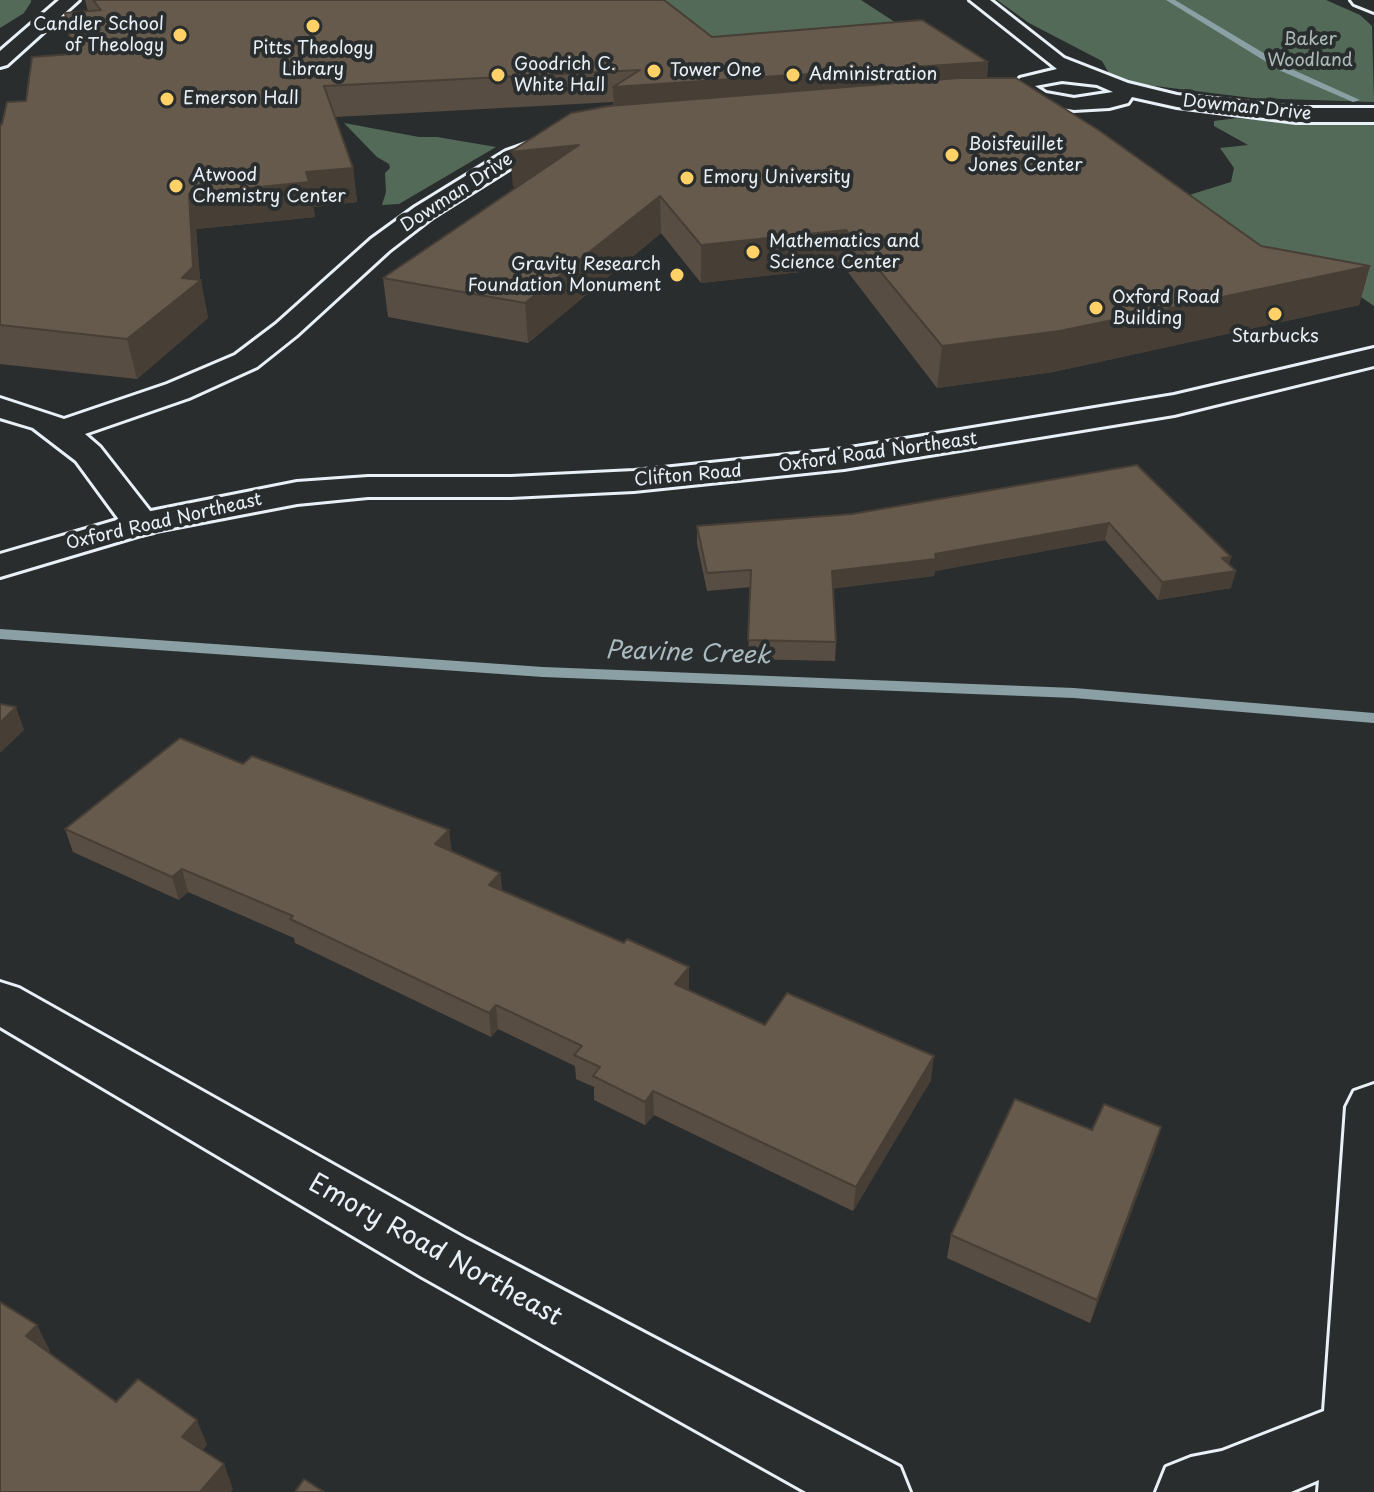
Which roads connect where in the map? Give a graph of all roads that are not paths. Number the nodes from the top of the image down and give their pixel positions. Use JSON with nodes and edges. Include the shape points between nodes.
{"nodes":[{"id":1,"x":70,"y":0,"type":"edge"},
{"id":2,"x":979,"y":0,"type":"edge"},
{"id":3,"x":1360,"y":0,"type":"edge"},
{"id":4,"x":1374,"y":7,"type":"edge"},
{"id":5,"x":0,"y":61,"type":"edge"},
{"id":6,"x":1054,"y":69,"type":"junction"},
{"id":7,"x":1122,"y":88,"type":"junction"},
{"id":8,"x":1374,"y":115,"type":"edge"},
{"id":9,"x":596,"y":131,"type":"edge"},
{"id":10,"x":1374,"y":357,"type":"edge"},
{"id":11,"x":0,"y":408,"type":"edge"},
{"id":12,"x":61,"y":431,"type":"junction"},
{"id":13,"x":141,"y":524,"type":"junction"},
{"id":14,"x":0,"y":566,"type":"edge"},
{"id":15,"x":0,"y":1002,"type":"edge"},
{"id":16,"x":1374,"y":1107,"type":"edge"},
{"id":17,"x":1354,"y":1462,"type":"edge"},
{"id":18,"x":875,"y":1492,"type":"edge"},
{"id":19,"x":1191,"y":1492,"type":"edge"}],
"edges":[{"from":1,"to":5,"type":"street"},
{"from":2,"to":6,"type":"street"},
{"from":3,"to":4,"type":"street"},
{"from":6,"to":7,"type":"street","name":"Dowman Drive"},
{"from":6,"to":7,"type":"street","name":"Dowman Drive","via":[[1011,92],[1047,101],[1102,103],[1120,98]]},
{"from":7,"to":8,"type":"street","name":"Dowman Drive","via":[[1177,101],[1296,115]]},
{"from":9,"to":12,"type":"street","name":"Dowman Drive","via":[[524,151],[424,212],[246,361]]},
{"from":10,"to":13,"type":"street","name":"Oxford Road Northeast","via":[[1174,405],[923,448],[634,481],[297,493]]},
{"from":11,"to":12,"type":"street"},
{"from":12,"to":13,"type":"street","via":[[88,454]]},
{"from":13,"to":14,"type":"street"},
{"from":15,"to":18,"type":"street","name":"Emory Road Northeast","via":[[444,1258]]},
{"from":16,"to":17,"type":"street"},
{"from":17,"to":19,"type":"street"}]}
